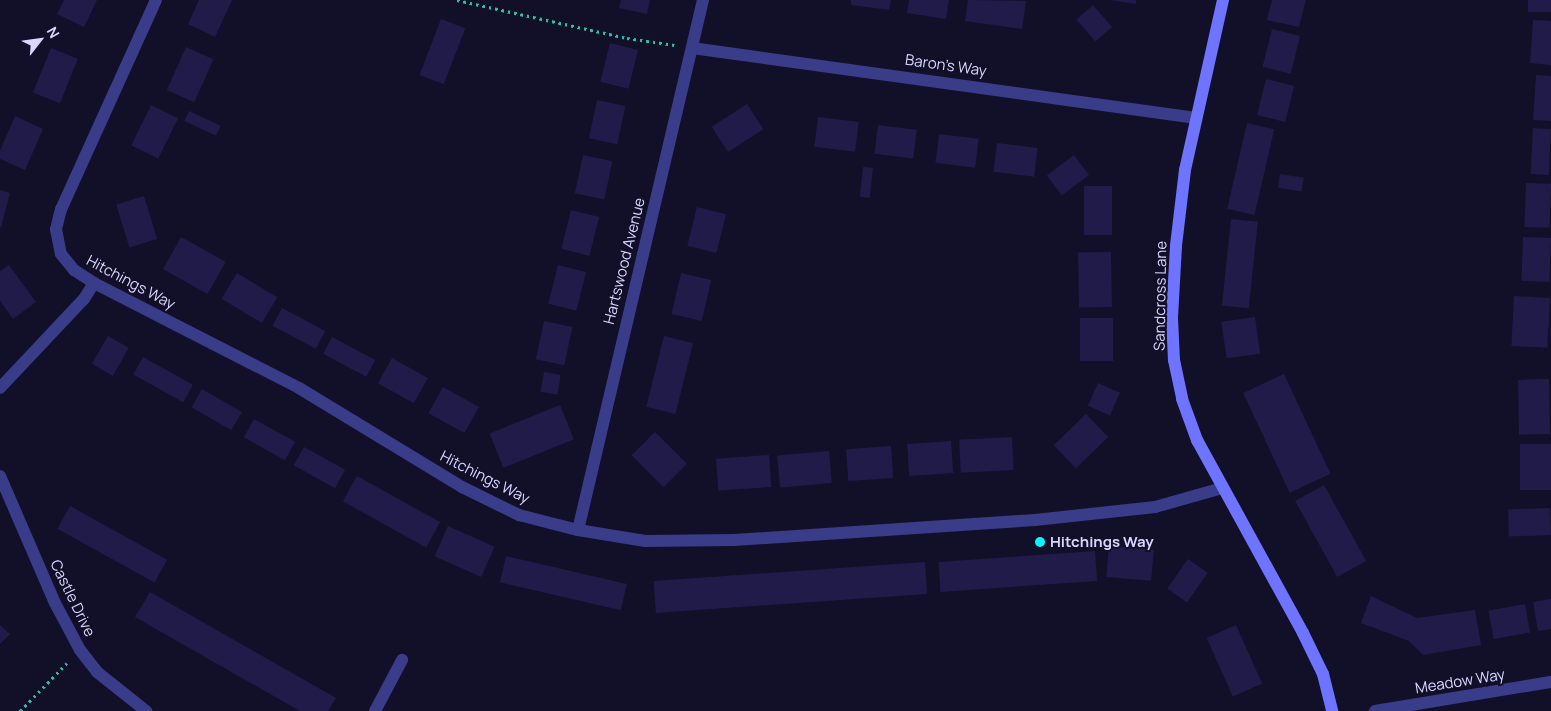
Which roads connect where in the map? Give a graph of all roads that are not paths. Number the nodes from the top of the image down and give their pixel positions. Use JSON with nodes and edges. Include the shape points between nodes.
{"nodes":[{"id":1,"x":156,"y":0,"type":"edge"},
{"id":2,"x":703,"y":0,"type":"edge"},
{"id":3,"x":1223,"y":0,"type":"edge"},
{"id":4,"x":692,"y":48,"type":"junction"},
{"id":5,"x":1196,"y":118,"type":"junction"},
{"id":6,"x":94,"y":283,"type":"junction"},
{"id":7,"x":0,"y":388,"type":"edge"},
{"id":8,"x":0,"y":476,"type":"edge"},
{"id":9,"x":1222,"y":488,"type":"junction"},
{"id":10,"x":578,"y":530,"type":"junction"},
{"id":11,"x":402,"y":660,"type":"dead end"},
{"id":12,"x":1551,"y":682,"type":"edge"},
{"id":13,"x":146,"y":711,"type":"edge"},
{"id":14,"x":375,"y":711,"type":"edge"},
{"id":15,"x":1332,"y":711,"type":"edge"},
{"id":16,"x":1375,"y":711,"type":"edge"}],
"edges":[{"from":1,"to":6,"type":"street","name":"Hitchings Way","via":[[61,209],[56,229],[61,254],[74,270]]},
{"from":2,"to":4,"type":"street","name":"Hartswood Avenue"},
{"from":3,"to":5,"type":"street","name":"Sandcross Lane"},
{"from":4,"to":5,"type":"street","name":"Baron's Way"},
{"from":4,"to":10,"type":"street","name":"Hartswood Avenue"},
{"from":5,"to":9,"type":"street","name":"Sandcross Lane","via":[[1185,170],[1176,246],[1172,318],[1174,360],[1182,398],[1197,440]]},
{"from":6,"to":7,"type":"street","via":[[84,299]]},
{"from":6,"to":10,"type":"street","name":"Hitchings Way","via":[[299,388],[462,486],[519,515]]},
{"from":8,"to":13,"type":"street","name":"Castle Drive","via":[[55,603],[80,650],[97,672]]},
{"from":9,"to":10,"type":"street","name":"Hitchings Way","via":[[1155,507],[1035,520],[724,540],[645,541]]},
{"from":9,"to":15,"type":"street","name":"Sandcross Lane","via":[[1304,633],[1323,674]]},
{"from":11,"to":14,"type":"street"},
{"from":12,"to":16,"type":"street","name":"Meadow Way"}]}
